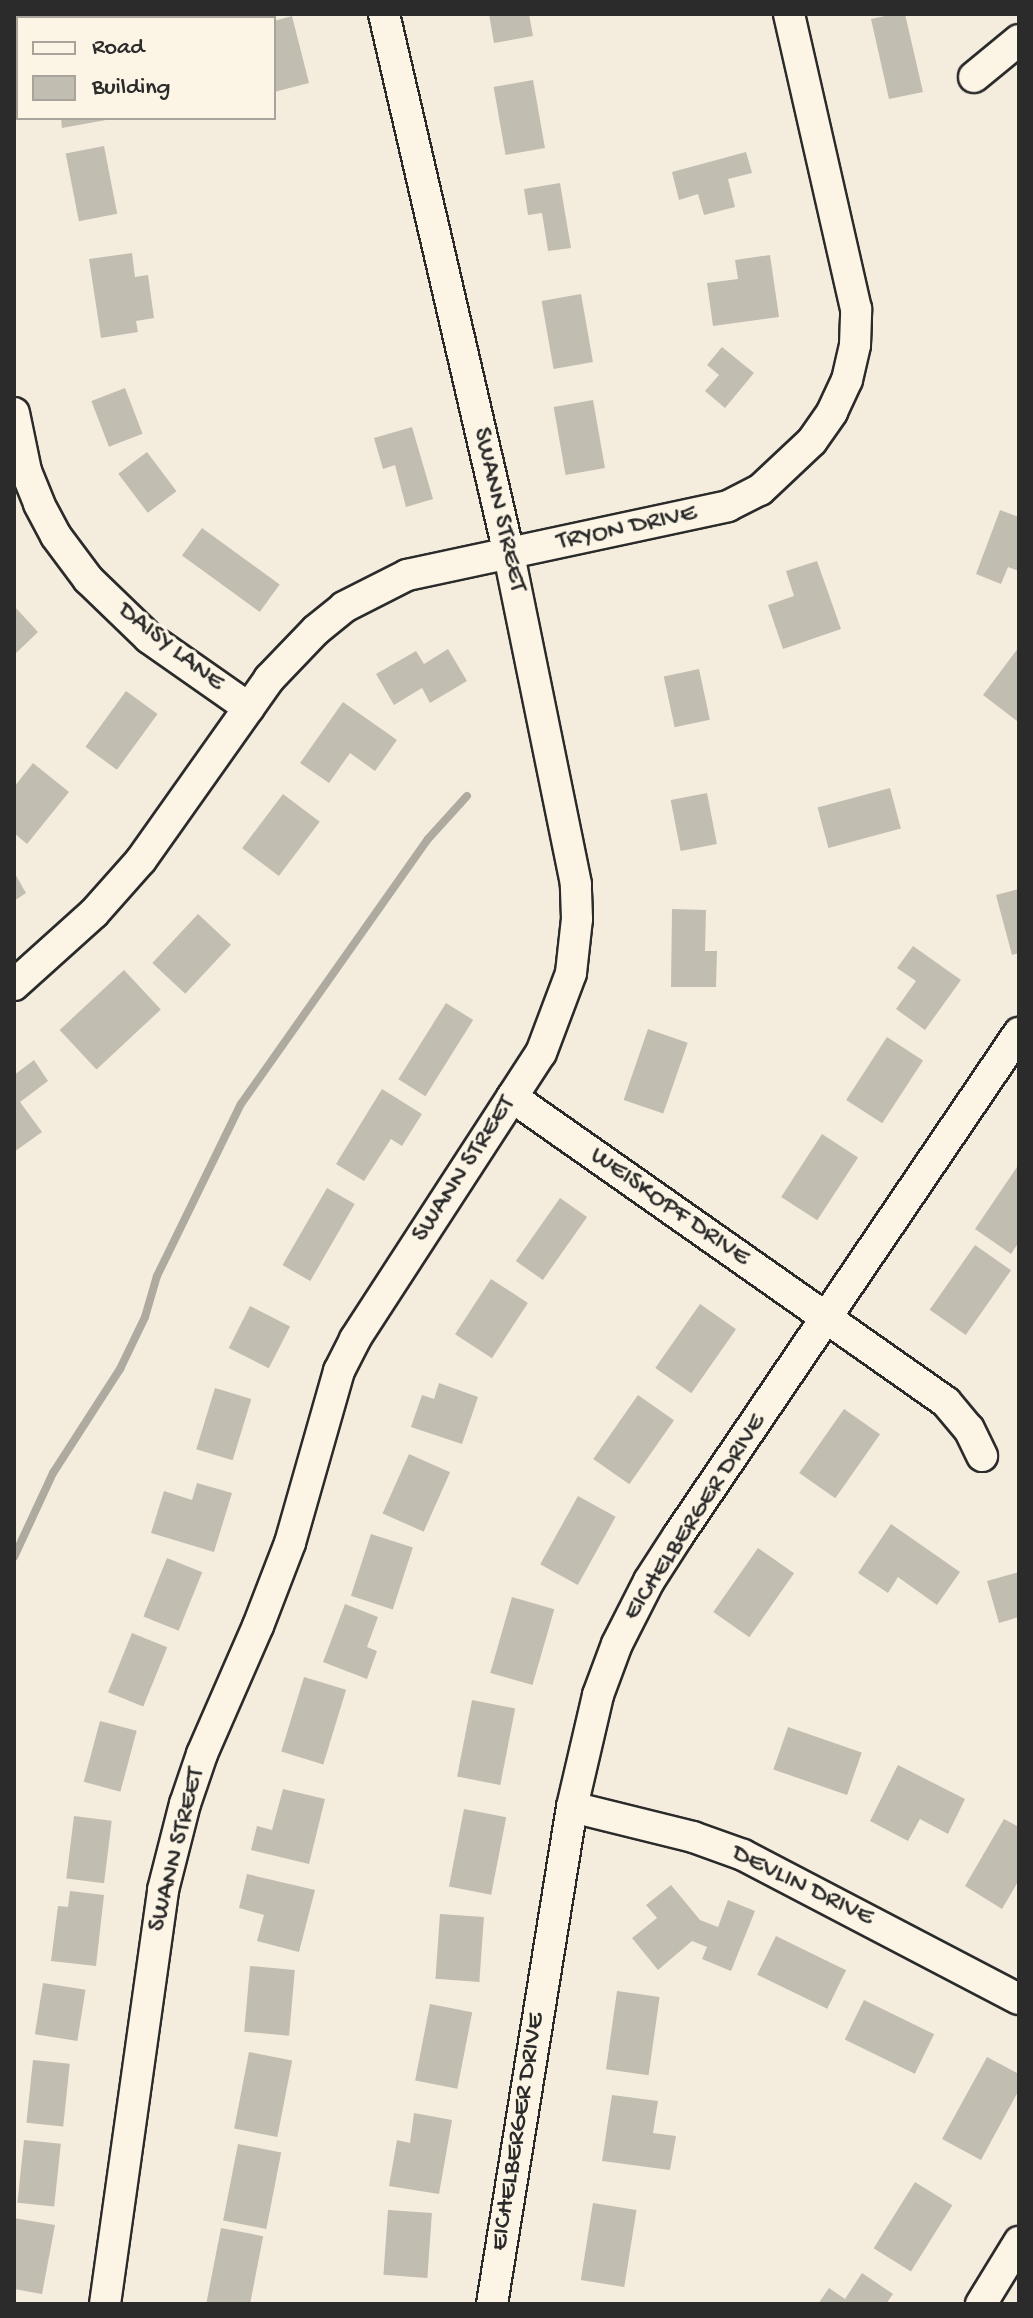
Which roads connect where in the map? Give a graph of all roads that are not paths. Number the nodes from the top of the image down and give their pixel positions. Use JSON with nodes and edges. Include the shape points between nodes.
{"nodes":[{"id":1,"x":384,"y":14,"type":"edge"},
{"id":2,"x":789,"y":14,"type":"edge"},
{"id":3,"x":1019,"y":40,"type":"edge"},
{"id":4,"x":974,"y":77,"type":"dead end"},
{"id":5,"x":14,"y":413,"type":"edge"},
{"id":6,"x":509,"y":554,"type":"junction"},
{"id":7,"x":249,"y":708,"type":"junction"},
{"id":8,"x":14,"y":985,"type":"edge"},
{"id":9,"x":1019,"y":1033,"type":"edge"},
{"id":10,"x":512,"y":1097,"type":"junction"},
{"id":11,"x":826,"y":1319,"type":"junction"},
{"id":12,"x":982,"y":1456,"type":"dead end"},
{"id":13,"x":572,"y":1807,"type":"junction"},
{"id":14,"x":1019,"y":1999,"type":"edge"},
{"id":15,"x":1019,"y":2242,"type":"edge"},
{"id":16,"x":105,"y":2304,"type":"edge"},
{"id":17,"x":492,"y":2304,"type":"edge"},
{"id":18,"x":981,"y":2304,"type":"edge"}],
"edges":[{"from":1,"to":6,"type":"street","name":"SWANN STREET"},
{"from":2,"to":6,"type":"street","name":"TRYON DRIVE","via":[[856,309],[852,357],[832,412],[788,468],[728,506]]},
{"from":3,"to":4,"type":"street"},
{"from":5,"to":7,"type":"street","name":"DAISY LANE","via":[[39,504],[88,579],[149,638]]},
{"from":6,"to":7,"type":"street","name":"TRYON DRIVE","via":[[407,575],[354,601],[316,630]]},
{"from":6,"to":10,"type":"street","name":"SWANN STREET","via":[[576,884],[577,919],[561,1007],[541,1053]]},
{"from":7,"to":8,"type":"street","name":"TRYON DRIVE","via":[[141,860],[94,913]]},
{"from":9,"to":11,"type":"street","name":"EICHELBERGER DRIVE"},
{"from":10,"to":11,"type":"street","name":"WEISKOPF DRIVE"},
{"from":10,"to":16,"type":"street","name":"SWANN STREET","via":[[339,1371],[290,1543],[189,1791],[163,1890]]},
{"from":11,"to":12,"type":"street","name":"WEISKOPF DRIVE","via":[[946,1402],[969,1429]]},
{"from":11,"to":13,"type":"street","name":"EICHELBERGER DRIVE","via":[[649,1581],[598,1695]]},
{"from":13,"to":14,"type":"street","name":"DEVLIN DRIVE","via":[[743,1855]]},
{"from":13,"to":17,"type":"street","name":"EICHELBERGER DRIVE"},
{"from":15,"to":18,"type":"street"}]}
